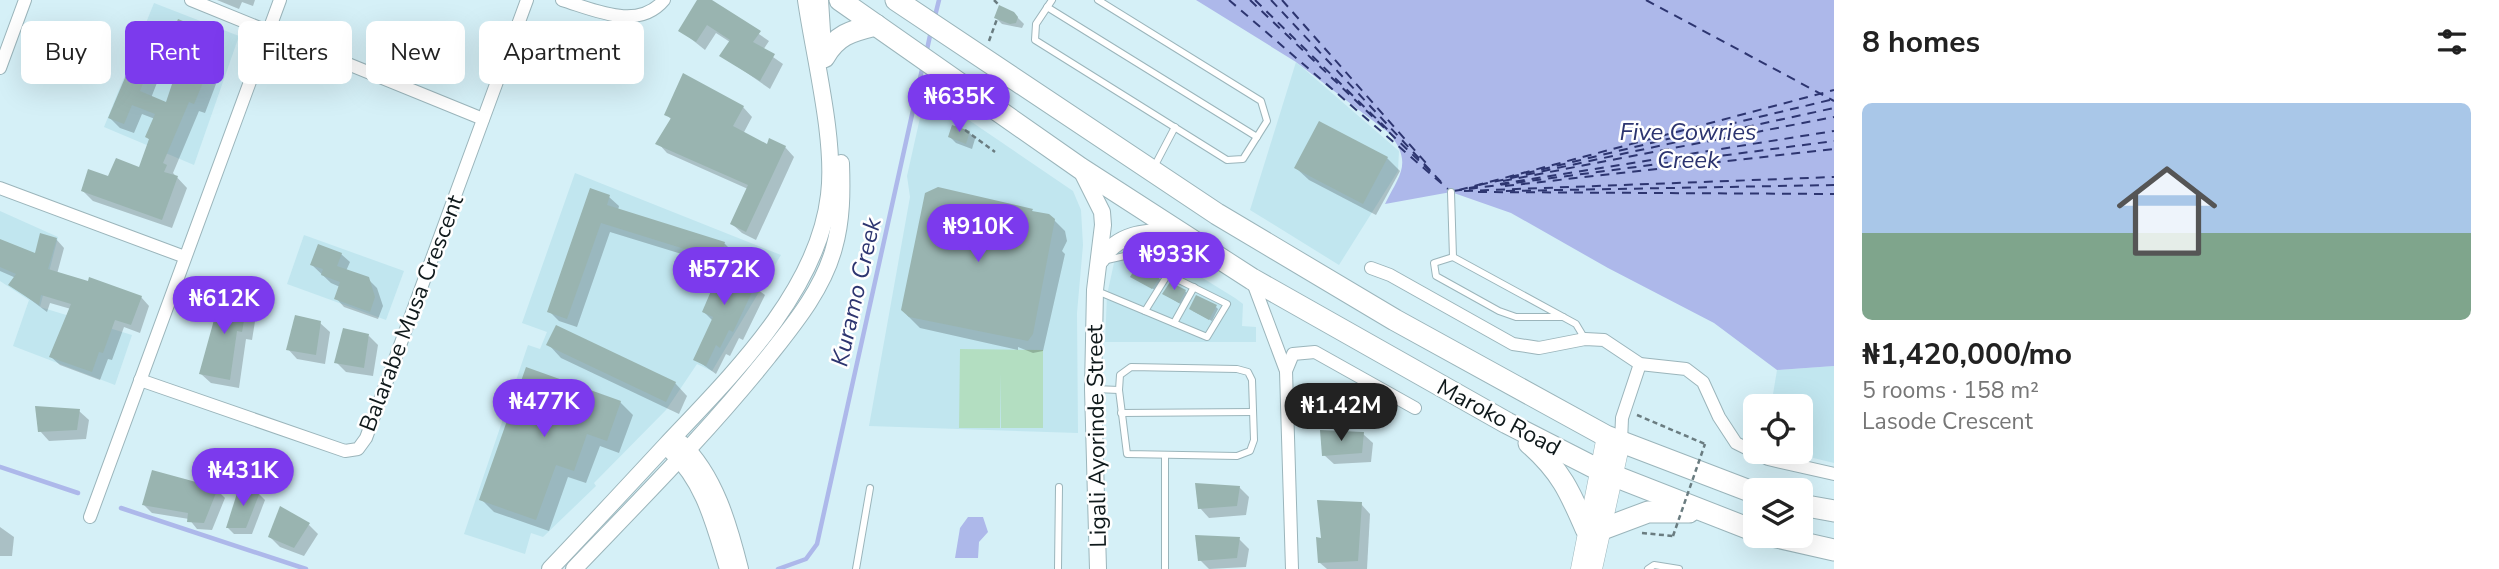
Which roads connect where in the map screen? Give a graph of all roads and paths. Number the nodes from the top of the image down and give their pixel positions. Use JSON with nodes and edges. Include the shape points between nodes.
{"nodes":[{"id":1,"x":25,"y":0,"type":"edge"},
{"id":2,"x":191,"y":0,"type":"edge"},
{"id":3,"x":280,"y":0,"type":"edge"},
{"id":4,"x":527,"y":0,"type":"edge"},
{"id":5,"x":562,"y":0,"type":"edge"},
{"id":6,"x":806,"y":0,"type":"edge"},
{"id":7,"x":820,"y":0,"type":"edge"},
{"id":8,"x":839,"y":0,"type":"edge"},
{"id":9,"x":896,"y":0,"type":"edge"},
{"id":10,"x":994,"y":0,"type":"edge"},
{"id":11,"x":1052,"y":0,"type":"edge"},
{"id":12,"x":1098,"y":0,"type":"edge"},
{"id":13,"x":660,"y":5,"type":"edge"},
{"id":14,"x":999,"y":5,"type":"dead end"},
{"id":15,"x":1047,"y":7,"type":"junction"},
{"id":16,"x":243,"y":21,"type":"edge"},
{"id":17,"x":272,"y":21,"type":"edge"},
{"id":18,"x":884,"y":32,"type":"junction"},
{"id":19,"x":824,"y":57,"type":"junction"},
{"id":20,"x":352,"y":65,"type":"edge"},
{"id":21,"x":0,"y":68,"type":"edge"},
{"id":22,"x":249,"y":84,"type":"edge"},
{"id":23,"x":483,"y":119,"type":"junction"},
{"id":24,"x":1175,"y":127,"type":"junction"},
{"id":25,"x":969,"y":130,"type":"dead end"},
{"id":26,"x":1257,"y":137,"type":"junction"},
{"id":27,"x":995,"y":152,"type":"dead end"},
{"id":28,"x":1080,"y":168,"type":"junction"},
{"id":29,"x":1152,"y":171,"type":"junction"},
{"id":30,"x":0,"y":188,"type":"edge"},
{"id":31,"x":1451,"y":192,"type":"dead end"},
{"id":32,"x":1174,"y":231,"type":"junction"},
{"id":33,"x":185,"y":257,"type":"junction"},
{"id":34,"x":1452,"y":257,"type":"junction"},
{"id":35,"x":1100,"y":262,"type":"junction"},
{"id":36,"x":1371,"y":268,"type":"dead end"},
{"id":37,"x":1168,"y":274,"type":"junction"},
{"id":38,"x":1252,"y":279,"type":"junction"},
{"id":39,"x":1194,"y":287,"type":"junction"},
{"id":40,"x":1095,"y":290,"type":"junction"},
{"id":41,"x":1145,"y":311,"type":"junction"},
{"id":42,"x":1563,"y":317,"type":"junction"},
{"id":43,"x":1174,"y":323,"type":"junction"},
{"id":44,"x":1585,"y":339,"type":"junction"},
{"id":45,"x":1640,"y":364,"type":"junction"},
{"id":46,"x":1286,"y":371,"type":"junction"},
{"id":47,"x":140,"y":380,"type":"junction"},
{"id":48,"x":1093,"y":389,"type":"junction"},
{"id":49,"x":1119,"y":390,"type":"junction"},
{"id":50,"x":1415,"y":408,"type":"dead end"},
{"id":51,"x":1253,"y":412,"type":"junction"},
{"id":52,"x":1121,"y":413,"type":"junction"},
{"id":53,"x":1623,"y":414,"type":"junction"},
{"id":54,"x":1507,"y":424,"type":"junction"},
{"id":55,"x":1613,"y":439,"type":"junction"},
{"id":56,"x":670,"y":442,"type":"junction"},
{"id":57,"x":683,"y":454,"type":"junction"},
{"id":58,"x":1165,"y":455,"type":"junction"},
{"id":59,"x":1606,"y":473,"type":"junction"},
{"id":60,"x":1834,"y":474,"type":"edge"},
{"id":61,"x":1059,"y":487,"type":"dead end"},
{"id":62,"x":870,"y":488,"type":"dead end"},
{"id":63,"x":1743,"y":488,"type":"edge"},
{"id":64,"x":1813,"y":507,"type":"edge"},
{"id":65,"x":1834,"y":511,"type":"edge"},
{"id":66,"x":1705,"y":513,"type":"junction"},
{"id":67,"x":90,"y":517,"type":"dead end"},
{"id":68,"x":1743,"y":527,"type":"edge"},
{"id":69,"x":1593,"y":530,"type":"junction"},
{"id":70,"x":1640,"y":533,"type":"dead end"},
{"id":71,"x":1813,"y":545,"type":"edge"},
{"id":72,"x":1834,"y":550,"type":"edge"},
{"id":73,"x":734,"y":567,"type":"edge"},
{"id":74,"x":550,"y":569,"type":"edge"},
{"id":75,"x":574,"y":569,"type":"edge"},
{"id":76,"x":856,"y":569,"type":"edge"},
{"id":77,"x":1058,"y":569,"type":"edge"},
{"id":78,"x":1098,"y":569,"type":"edge"},
{"id":79,"x":1165,"y":569,"type":"edge"},
{"id":80,"x":1292,"y":569,"type":"edge"},
{"id":81,"x":1580,"y":569,"type":"edge"},
{"id":82,"x":1593,"y":569,"type":"edge"},
{"id":83,"x":1648,"y":569,"type":"edge"},
{"id":84,"x":1679,"y":569,"type":"edge"}],
"edges":[{"from":1,"to":21,"type":"street"},
{"from":2,"to":16,"type":"street"},
{"from":3,"to":17,"type":"street"},
{"from":4,"to":23,"type":"street","name":"Balarabe Musa Crescent"},
{"from":5,"to":13,"type":"street","via":[[616,16],[641,17]]},
{"from":6,"to":56,"type":"street","via":[[830,161],[825,216],[811,257],[761,340]]},
{"from":7,"to":19,"type":"street"},
{"from":8,"to":18,"type":"highway","name":"Maroko Road"},
{"from":9,"to":29,"type":"highway","name":"Maroko Road"},
{"from":10,"to":14,"type":"path"},
{"from":11,"to":15,"type":"lane"},
{"from":12,"to":26,"type":"lane","via":[[1261,101],[1267,121]]},
{"from":15,"to":24,"type":"lane","via":[[1033,32],[1035,40]]},
{"from":15,"to":26,"type":"lane"},
{"from":18,"to":19,"type":"highway","via":[[843,34]]},
{"from":18,"to":28,"type":"highway","name":"Maroko Road"},
{"from":19,"to":57,"type":"street","via":[[841,161],[834,249],[820,284],[791,328]]},
{"from":20,"to":23,"type":"street"},
{"from":22,"to":33,"type":"street"},
{"from":23,"to":47,"type":"street","name":"Balarabe Musa Crescent","via":[[366,438],[358,449],[345,451]]},
{"from":24,"to":26,"type":"lane","via":[[1227,160],[1243,159]]},
{"from":24,"to":29,"type":"lane"},
{"from":25,"to":27,"type":"path","via":[[965,130]]},
{"from":28,"to":32,"type":"highway","name":"Maroko Road"},
{"from":28,"to":35,"type":"street","name":"Ligali Ayorinde Street","via":[[1102,212]]},
{"from":29,"to":55,"type":"highway","name":"Maroko Road","via":[[1323,278]]},
{"from":30,"to":33,"type":"street"},
{"from":31,"to":34,"type":"lane"},
{"from":32,"to":35,"type":"street","via":[[1121,240]]},
{"from":32,"to":38,"type":"highway","name":"Maroko Road"},
{"from":33,"to":47,"type":"street"},
{"from":34,"to":42,"type":"lane"},
{"from":34,"to":42,"type":"lane","via":[[1434,263],[1436,276],[1499,311],[1516,317]]},
{"from":35,"to":37,"type":"lane","via":[[1129,254]]},
{"from":35,"to":40,"type":"street","name":"Ligali Ayorinde Street"},
{"from":36,"to":44,"type":"street","via":[[1513,344],[1539,348]]},
{"from":37,"to":39,"type":"lane"},
{"from":37,"to":41,"type":"lane"},
{"from":38,"to":46,"type":"street"},
{"from":38,"to":54,"type":"highway","name":"Maroko Road"},
{"from":39,"to":43,"type":"lane"},
{"from":39,"to":43,"type":"lane","via":[[1227,304],[1207,337]]},
{"from":40,"to":41,"type":"lane"},
{"from":40,"to":48,"type":"street","name":"Ligali Ayorinde Street"},
{"from":41,"to":43,"type":"lane"},
{"from":42,"to":44,"type":"lane","via":[[1576,324]]},
{"from":44,"to":45,"type":"street","via":[[1604,340]]},
{"from":45,"to":53,"type":"street"},
{"from":45,"to":60,"type":"street","via":[[1678,366],[1693,373],[1711,396],[1727,433],[1749,452]]},
{"from":46,"to":50,"type":"street","via":[[1293,354],[1315,352]]},
{"from":46,"to":80,"type":"street"},
{"from":47,"to":67,"type":"street"},
{"from":48,"to":49,"type":"lane"},
{"from":48,"to":78,"type":"street","name":"Ligali Ayorinde Street"},
{"from":49,"to":51,"type":"lane","via":[[1120,375],[1131,367],[1237,369],[1248,372],[1252,380]]},
{"from":49,"to":52,"type":"lane"},
{"from":51,"to":52,"type":"lane"},
{"from":51,"to":58,"type":"lane","via":[[1250,451],[1237,456]]},
{"from":52,"to":58,"type":"lane","via":[[1127,454]]},
{"from":53,"to":55,"type":"street"},
{"from":53,"to":70,"type":"path","bridge":true,"via":[[1705,444],[1674,536]]},
{"from":54,"to":59,"type":"highway","name":"Maroko Road"},
{"from":54,"to":69,"type":"highway","via":[[1556,468]]},
{"from":55,"to":59,"type":"main road"},
{"from":55,"to":63,"type":"highway","name":"Maroko Road"},
{"from":56,"to":57,"type":"street"},
{"from":56,"to":74,"type":"street"},
{"from":57,"to":73,"type":"street"},
{"from":57,"to":75,"type":"street"},
{"from":58,"to":79,"type":"lane"},
{"from":59,"to":66,"type":"highway","name":"Maroko Road"},
{"from":59,"to":69,"type":"main road"},
{"from":61,"to":77,"type":"lane"},
{"from":62,"to":76,"type":"lane"},
{"from":64,"to":65,"type":"highway"},
{"from":66,"to":68,"type":"highway","name":"Maroko Road"},
{"from":66,"to":69,"type":"highway","via":[[1648,512]]},
{"from":69,"to":81,"type":"main road"},
{"from":69,"to":82,"type":"main road"},
{"from":71,"to":72,"type":"highway"},
{"from":83,"to":84,"type":"lane","via":[[1654,565]]}]}
